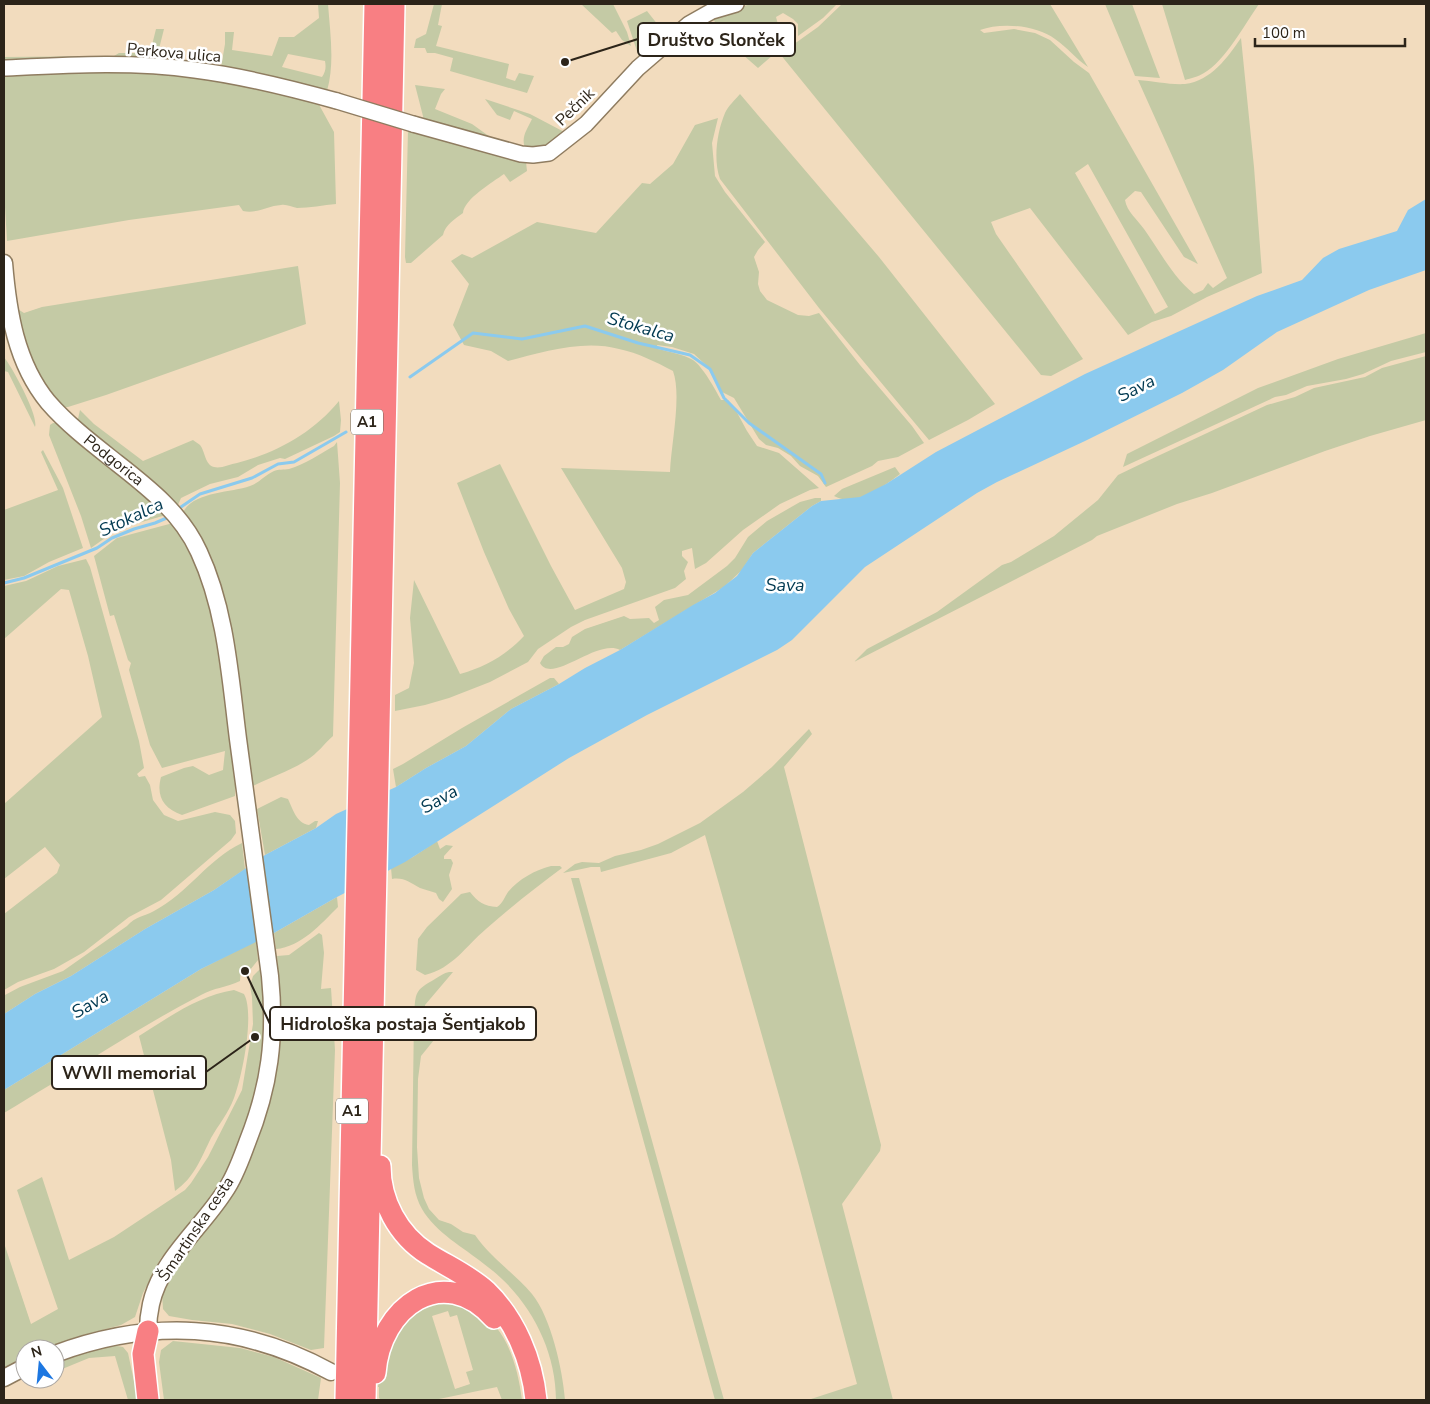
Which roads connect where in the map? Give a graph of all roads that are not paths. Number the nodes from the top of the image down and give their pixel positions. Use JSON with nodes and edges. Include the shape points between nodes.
{"nodes":[{"id":1,"x":361,"y":4,"type":"edge"},
{"id":2,"x":376,"y":4,"type":"edge"},
{"id":3,"x":394,"y":4,"type":"edge"},
{"id":4,"x":407,"y":4,"type":"edge"},
{"id":5,"x":736,"y":4,"type":"edge"},
{"id":6,"x":4,"y":68,"type":"edge"},
{"id":7,"x":392,"y":98,"type":"junction"},
{"id":8,"x":337,"y":101,"type":"joint"},
{"id":9,"x":372,"y":134,"type":"junction"},
{"id":10,"x":4,"y":263,"type":"edge"},
{"id":11,"x":370,"y":706,"type":"junction"},
{"id":12,"x":243,"y":776,"type":"joint"},
{"id":13,"x":372,"y":1032,"type":"junction"},
{"id":14,"x":348,"y":1313,"type":"junction"},
{"id":15,"x":148,"y":1331,"type":"junction"},
{"id":16,"x":65,"y":1351,"type":"edge"},
{"id":17,"x":331,"y":1372,"type":"dead end"},
{"id":18,"x":148,"y":1400,"type":"edge"},
{"id":19,"x":158,"y":1400,"type":"edge"},
{"id":20,"x":334,"y":1400,"type":"edge"},
{"id":21,"x":346,"y":1400,"type":"edge"},
{"id":22,"x":365,"y":1400,"type":"edge"},
{"id":23,"x":373,"y":1400,"type":"edge"},
{"id":24,"x":527,"y":1400,"type":"edge"},
{"id":25,"x":536,"y":1400,"type":"edge"}],
"edges":[{"from":1,"to":9,"type":"highway","via":[[364,116]]},
{"from":2,"to":9,"type":"highway","number":"A1"},
{"from":3,"to":7,"type":"highway","number":"A1"},
{"from":4,"to":7,"type":"highway","via":[[402,70]]},
{"from":5,"to":8,"type":"street","name":"Pečnik","bridge":true,"via":[[712,11],[689,24],[638,68],[586,124],[549,153],[520,154]]},
{"from":6,"to":8,"type":"street","name":"Perkova ulica","via":[[133,65],[194,70],[252,79]]},
{"from":7,"to":11,"type":"highway","number":"A1"},
{"from":9,"to":11,"type":"highway","number":"A1"},
{"from":10,"to":12,"type":"main road","name":"Podgorica","via":[[15,337],[42,393],[85,438],[167,505],[181,521],[199,552],[215,592],[224,636]]},
{"from":11,"to":13,"type":"highway","number":"A1","via":[[375,899]]},
{"from":11,"to":14,"type":"highway","number":"A1","via":[[356,909]]},
{"from":12,"to":15,"type":"main road","name":"Šmartinska cesta","via":[[273,1014],[264,1096],[226,1191],[164,1273],[151,1304]]},
{"from":13,"to":22,"type":"highway","number":"A1"},
{"from":13,"to":25,"type":"highway","via":[[380,1059],[381,1180],[393,1217],[414,1244],[471,1278],[504,1312],[524,1349],[533,1375]]},
{"from":14,"to":20,"type":"highway","via":[[340,1329]]},
{"from":14,"to":21,"type":"highway","number":"A1"},
{"from":15,"to":16,"type":"main road","via":[[107,1338]]},
{"from":15,"to":17,"type":"main road","via":[[201,1331],[239,1337],[284,1350]]},
{"from":15,"to":18,"type":"highway","via":[[143,1354]]},
{"from":15,"to":19,"type":"highway"},
{"from":23,"to":24,"type":"highway","via":[[377,1359],[387,1329],[411,1302],[441,1293],[473,1300],[495,1318],[516,1356]]}]}
